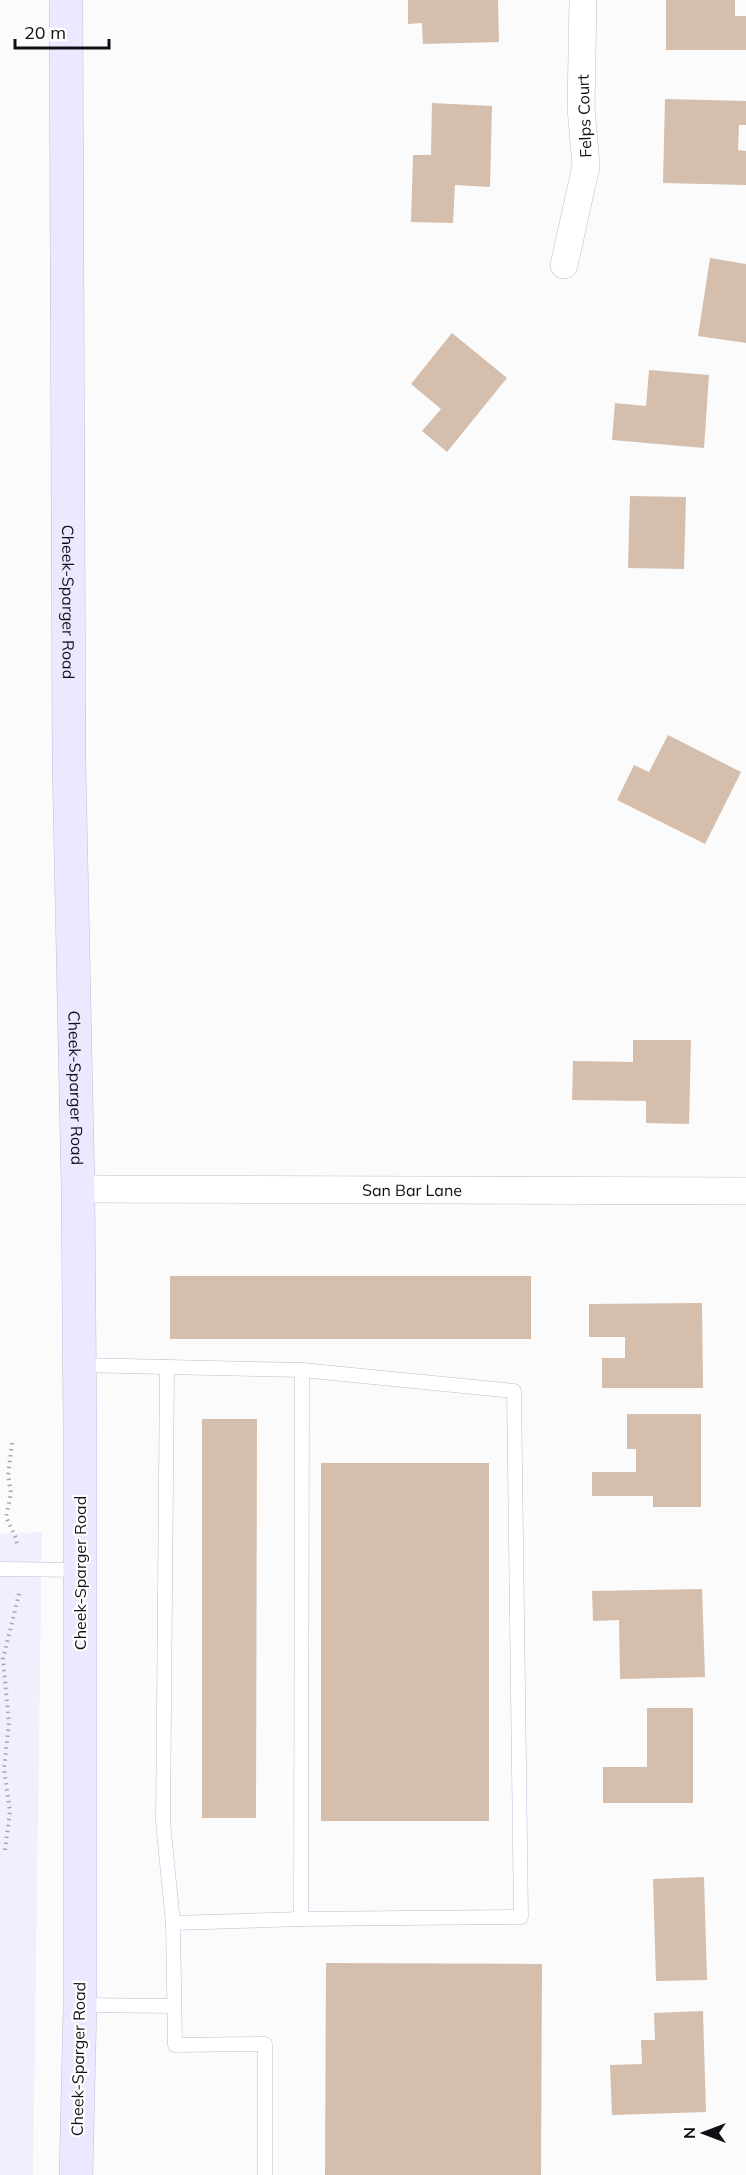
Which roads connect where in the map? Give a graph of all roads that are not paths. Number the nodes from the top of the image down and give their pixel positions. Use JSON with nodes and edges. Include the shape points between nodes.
{"nodes":[{"id":1,"x":66,"y":0,"type":"edge"},
{"id":2,"x":583,"y":0,"type":"edge"},
{"id":3,"x":564,"y":265,"type":"dead end"},
{"id":4,"x":78,"y":1190,"type":"junction"},
{"id":5,"x":746,"y":1191,"type":"edge"},
{"id":6,"x":79,"y":1365,"type":"junction"},
{"id":7,"x":168,"y":1367,"type":"junction"},
{"id":8,"x":302,"y":1370,"type":"junction"},
{"id":9,"x":0,"y":1569,"type":"edge"},
{"id":10,"x":81,"y":1570,"type":"junction"},
{"id":11,"x":301,"y":1919,"type":"junction"},
{"id":12,"x":173,"y":1923,"type":"junction"},
{"id":13,"x":80,"y":2005,"type":"junction"},
{"id":14,"x":174,"y":2006,"type":"junction"},
{"id":15,"x":76,"y":2175,"type":"edge"},
{"id":16,"x":265,"y":2175,"type":"edge"}],
"edges":[{"from":1,"to":4,"type":"main road","name":"Cheek-Sparger Road","via":[[69,763]]},
{"from":2,"to":3,"type":"street","name":"Felps Court","via":[[581,108],[586,166]]},
{"from":4,"to":5,"type":"street","name":"San Bar Lane"},
{"from":4,"to":6,"type":"main road","name":"Cheek-Sparger Road"},
{"from":6,"to":7,"type":"lane"},
{"from":6,"to":10,"type":"main road","name":"Cheek-Sparger Road"},
{"from":7,"to":8,"type":"lane"},
{"from":7,"to":12,"type":"lane","via":[[163,1822]]},
{"from":8,"to":11,"type":"lane"},
{"from":8,"to":11,"type":"lane","via":[[514,1391],[521,1917]]},
{"from":9,"to":10,"type":"lane"},
{"from":10,"to":13,"type":"main road","name":"Cheek-Sparger Road"},
{"from":11,"to":12,"type":"lane"},
{"from":12,"to":14,"type":"lane"},
{"from":13,"to":14,"type":"lane"},
{"from":13,"to":15,"type":"main road","name":"Cheek-Sparger Road"},
{"from":14,"to":16,"type":"lane","via":[[175,2045],[265,2044]]}]}
